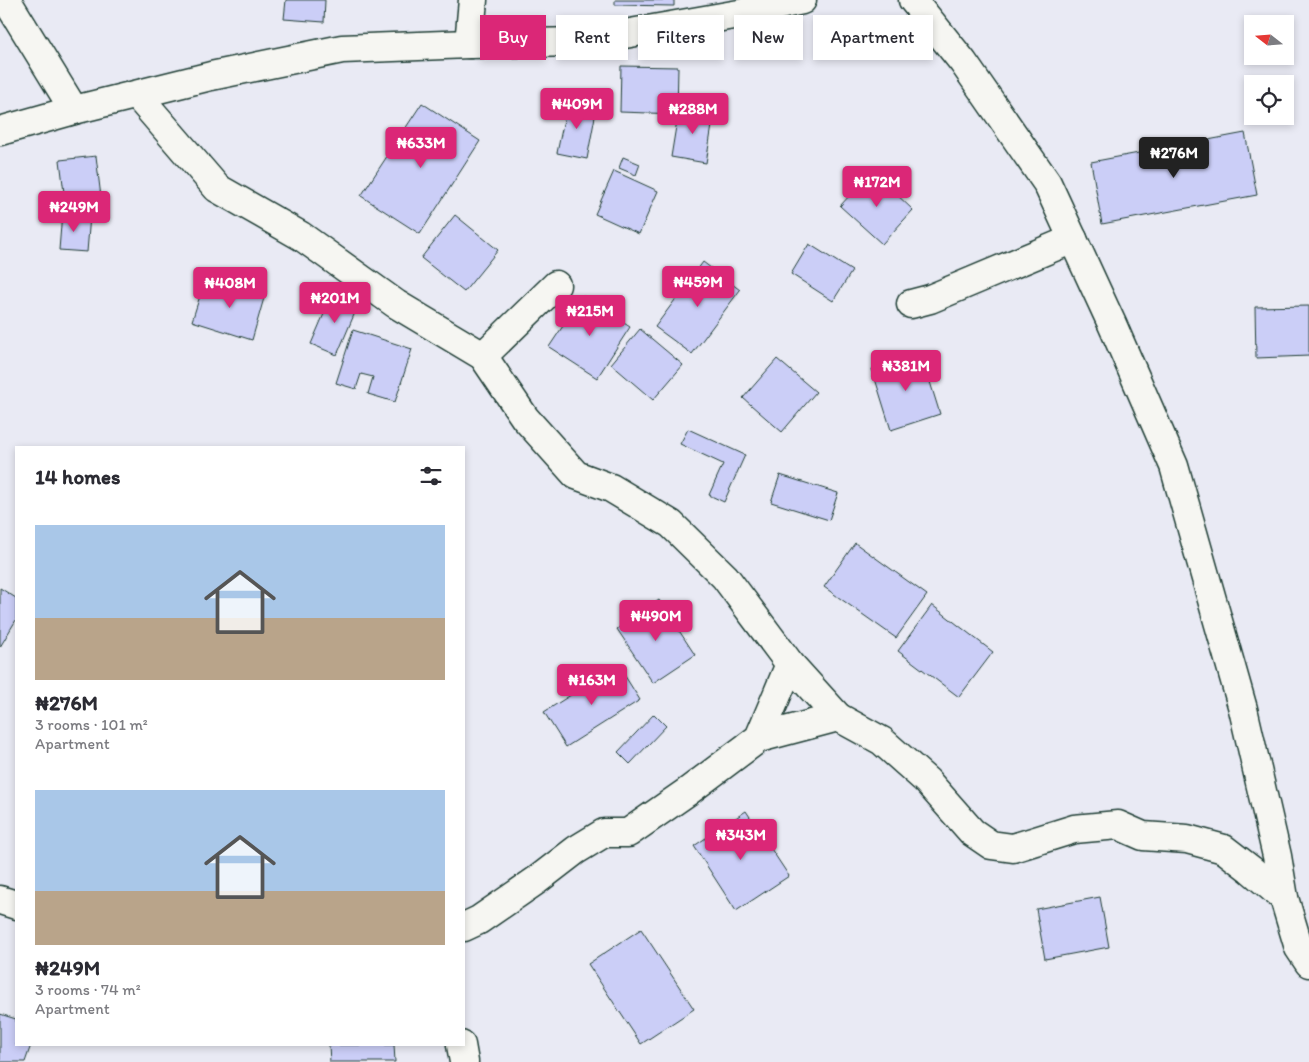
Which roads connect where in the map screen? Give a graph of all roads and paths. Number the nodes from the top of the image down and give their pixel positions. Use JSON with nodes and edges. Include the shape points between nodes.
{"nodes":[{"id":1,"x":8,"y":0,"type":"edge"},
{"id":2,"x":473,"y":0,"type":"edge"},
{"id":3,"x":802,"y":0,"type":"edge"},
{"id":4,"x":913,"y":0,"type":"edge"},
{"id":5,"x":469,"y":44,"type":"junction"},
{"id":6,"x":137,"y":95,"type":"junction"},
{"id":7,"x":74,"y":110,"type":"junction"},
{"id":8,"x":0,"y":131,"type":"edge"},
{"id":9,"x":1073,"y":239,"type":"junction"},
{"id":10,"x":556,"y":285,"type":"dead end"},
{"id":11,"x":911,"y":304,"type":"dead end"},
{"id":12,"x":483,"y":356,"type":"junction"},
{"id":13,"x":790,"y":664,"type":"junction"},
{"id":14,"x":838,"y":717,"type":"junction"},
{"id":15,"x":759,"y":738,"type":"junction"},
{"id":16,"x":1284,"y":898,"type":"junction"},
{"id":17,"x":0,"y":900,"type":"edge"},
{"id":18,"x":15,"y":904,"type":"edge"},
{"id":19,"x":465,"y":927,"type":"edge"},
{"id":20,"x":1309,"y":963,"type":"edge"},
{"id":21,"x":461,"y":1046,"type":"edge"},
{"id":22,"x":464,"y":1062,"type":"edge"}],
"edges":[{"from":1,"to":7,"type":"street"},
{"from":2,"to":5,"type":"street"},
{"from":3,"to":5,"type":"street","via":[[579,42]]},
{"from":4,"to":9,"type":"street","via":[[963,62],[1047,183]]},
{"from":5,"to":6,"type":"street","via":[[342,49]]},
{"from":6,"to":7,"type":"street"},
{"from":6,"to":12,"type":"street","via":[[217,188],[301,236],[396,304]]},
{"from":7,"to":8,"type":"street"},
{"from":9,"to":11,"type":"street"},
{"from":9,"to":16,"type":"street","via":[[1174,466],[1243,709]]},
{"from":10,"to":12,"type":"street"},
{"from":12,"to":13,"type":"street","via":[[525,418],[576,475],[611,488],[671,524],[726,577]]},
{"from":13,"to":14,"type":"street"},
{"from":13,"to":15,"type":"street"},
{"from":14,"to":15,"type":"street"},
{"from":14,"to":16,"type":"street","via":[[882,740],[927,781],[972,832],[991,845],[1013,848],[1074,829],[1118,825],[1143,836],[1187,839],[1224,848]]},
{"from":15,"to":19,"type":"street","via":[[628,833],[604,833]]},
{"from":16,"to":20,"type":"street","via":[[1299,948]]},
{"from":17,"to":18,"type":"street"},
{"from":21,"to":22,"type":"street"}]}
